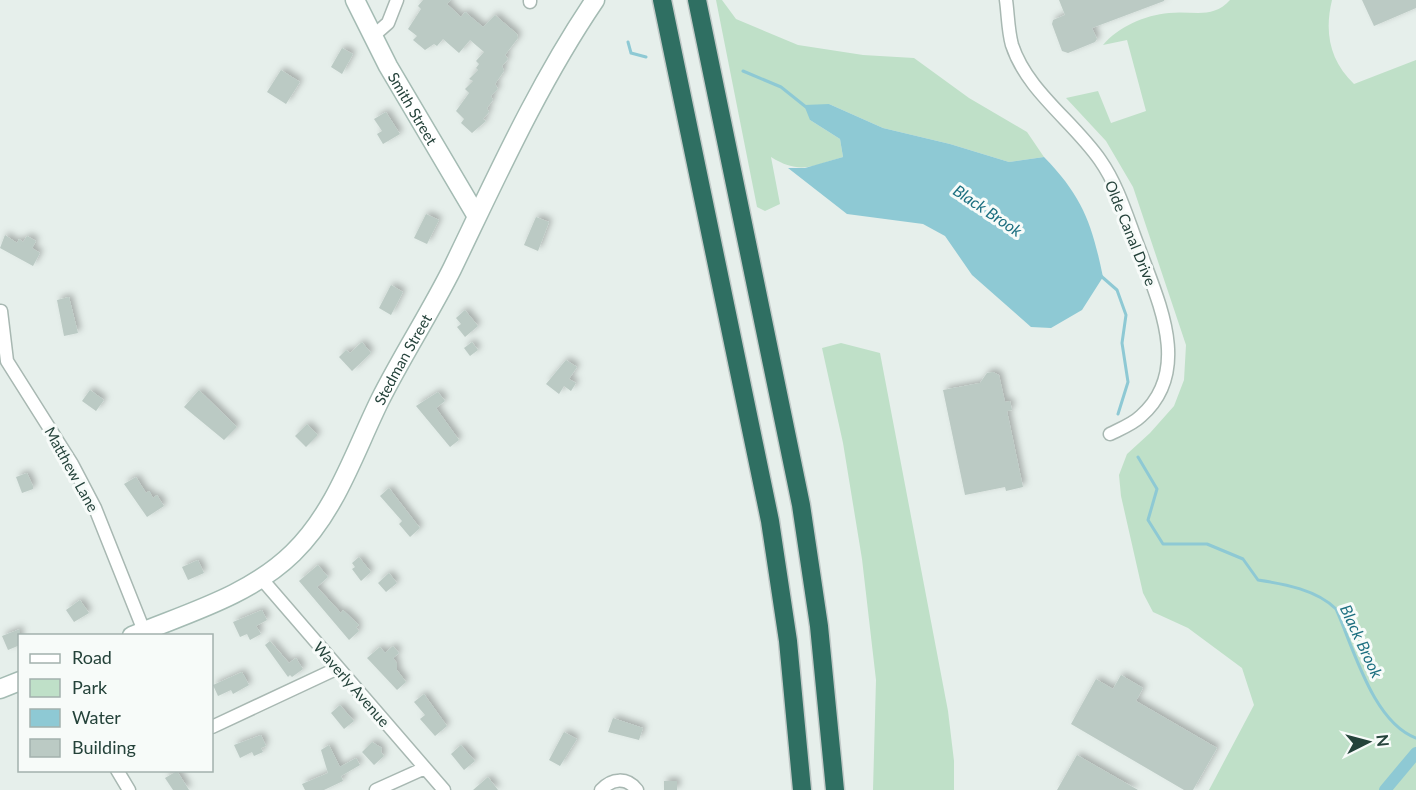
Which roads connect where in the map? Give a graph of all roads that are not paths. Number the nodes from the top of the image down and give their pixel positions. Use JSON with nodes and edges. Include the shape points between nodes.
{"nodes":[{"id":1,"x":355,"y":0,"type":"edge"},
{"id":2,"x":397,"y":0,"type":"edge"},
{"id":3,"x":595,"y":0,"type":"edge"},
{"id":4,"x":662,"y":0,"type":"edge"},
{"id":5,"x":697,"y":0,"type":"edge"},
{"id":6,"x":1006,"y":0,"type":"edge"},
{"id":7,"x":372,"y":37,"type":"junction"},
{"id":8,"x":476,"y":216,"type":"junction"},
{"id":9,"x":1,"y":311,"type":"edge"},
{"id":10,"x":1110,"y":434,"type":"dead end"},
{"id":11,"x":260,"y":578,"type":"junction"},
{"id":12,"x":138,"y":633,"type":"edge"},
{"id":13,"x":338,"y":668,"type":"junction"},
{"id":14,"x":18,"y":682,"type":"edge"},
{"id":15,"x":0,"y":689,"type":"edge"},
{"id":16,"x":213,"y":727,"type":"edge"},
{"id":17,"x":425,"y":768,"type":"junction"},
{"id":18,"x":118,"y":772,"type":"edge"},
{"id":19,"x":129,"y":790,"type":"edge"},
{"id":20,"x":376,"y":790,"type":"edge"},
{"id":21,"x":444,"y":790,"type":"edge"},
{"id":22,"x":601,"y":790,"type":"edge"},
{"id":23,"x":637,"y":790,"type":"edge"},
{"id":24,"x":802,"y":790,"type":"edge"},
{"id":25,"x":835,"y":790,"type":"edge"}],
"edges":[{"from":1,"to":7,"type":"main road","name":"Smith Street"},
{"from":2,"to":7,"type":"street","via":[[387,23]]},
{"from":3,"to":8,"type":"main road","name":"Stedman Street"},
{"from":4,"to":24,"type":"highway","via":[[768,510],[788,641]]},
{"from":5,"to":25,"type":"highway","via":[[801,506],[819,626]]},
{"from":6,"to":10,"type":"street","name":"Olde Canal Drive","via":[[1012,45],[1028,74],[1083,138],[1116,190],[1168,335],[1170,356],[1158,394],[1142,416]]},
{"from":7,"to":8,"type":"main road","name":"Smith Street"},
{"from":8,"to":11,"type":"main road","name":"Stedman Street","via":[[325,516],[293,554]]},
{"from":9,"to":12,"type":"street","name":"Matthew Lane","via":[[7,361],[95,508]]},
{"from":11,"to":12,"type":"main road","name":"Stedman Street","via":[[220,601]]},
{"from":11,"to":13,"type":"street","name":"Waverly Avenue"},
{"from":13,"to":16,"type":"street"},
{"from":13,"to":17,"type":"street","name":"Waverly Avenue"},
{"from":14,"to":15,"type":"main road"},
{"from":17,"to":20,"type":"street"},
{"from":17,"to":21,"type":"street","name":"Waverly Avenue"},
{"from":18,"to":19,"type":"street"},
{"from":22,"to":23,"type":"street","via":[[620,780]]}]}
